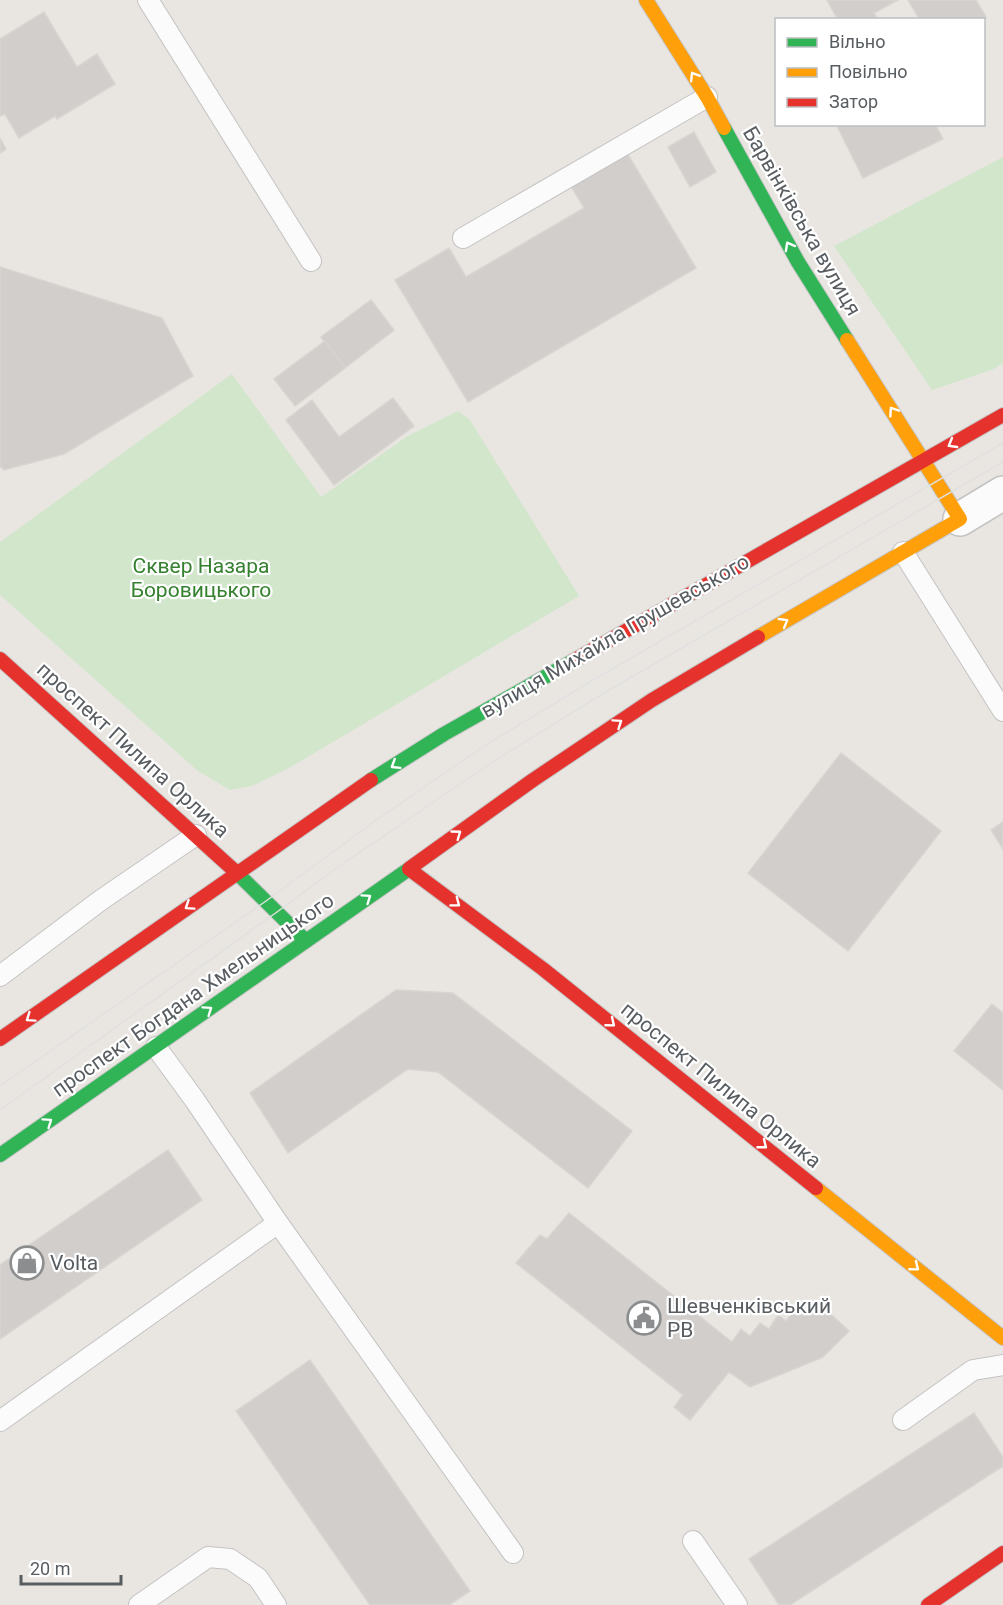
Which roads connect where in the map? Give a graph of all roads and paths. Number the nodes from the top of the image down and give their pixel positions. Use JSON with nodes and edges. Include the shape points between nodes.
{"nodes":[{"id":1,"x":148,"y":0,"type":"edge"},
{"id":2,"x":646,"y":0,"type":"edge"},
{"id":3,"x":707,"y":97,"type":"junction"},
{"id":4,"x":463,"y":238,"type":"dead end"},
{"id":5,"x":311,"y":261,"type":"dead end"},
{"id":6,"x":1003,"y":415,"type":"edge"},
{"id":7,"x":924,"y":460,"type":"junction"},
{"id":8,"x":1003,"y":494,"type":"edge"},
{"id":9,"x":960,"y":519,"type":"junction"},
{"id":10,"x":903,"y":552,"type":"junction"},
{"id":11,"x":0,"y":659,"type":"edge"},
{"id":12,"x":1003,"y":711,"type":"edge"},
{"id":13,"x":196,"y":835,"type":"junction"},
{"id":14,"x":410,"y":868,"type":"junction"},
{"id":15,"x":237,"y":873,"type":"junction"},
{"id":16,"x":306,"y":941,"type":"junction"},
{"id":17,"x":0,"y":976,"type":"edge"},
{"id":18,"x":0,"y":1039,"type":"edge"},
{"id":19,"x":156,"y":1047,"type":"junction"},
{"id":20,"x":0,"y":1155,"type":"edge"},
{"id":21,"x":278,"y":1223,"type":"junction"},
{"id":22,"x":1003,"y":1338,"type":"edge"},
{"id":23,"x":1003,"y":1365,"type":"edge"},
{"id":24,"x":0,"y":1420,"type":"edge"},
{"id":25,"x":903,"y":1420,"type":"dead end"},
{"id":26,"x":693,"y":1541,"type":"dead end"},
{"id":27,"x":513,"y":1553,"type":"dead end"},
{"id":28,"x":1003,"y":1553,"type":"edge"},
{"id":29,"x":139,"y":1605,"type":"edge"},
{"id":30,"x":276,"y":1605,"type":"edge"},
{"id":31,"x":738,"y":1605,"type":"edge"},
{"id":32,"x":928,"y":1605,"type":"edge"}],
"edges":[{"from":1,"to":5,"type":"lane"},
{"from":3,"to":2,"type":"main road","name":"Барвінківська вулиця","one_way":true},
{"from":3,"to":4,"type":"lane"},
{"from":7,"to":3,"type":"main road","name":"Барвінківська вулиця","one_way":true,"via":[[798,262]]},
{"from":6,"to":7,"type":"main road","name":"вулиця Михайла Грушевського","one_way":true},
{"from":7,"to":9,"type":"main road","name":"Барвінківська вулиця"},
{"from":7,"to":15,"type":"main road","name":"вулиця Михайла Грушевського","one_way":true,"via":[[444,734]]},
{"from":8,"to":9,"type":"street"},
{"from":9,"to":10,"type":"main road"},
{"from":10,"to":12,"type":"lane"},
{"from":14,"to":10,"type":"main road","one_way":true,"via":[[652,700]]},
{"from":11,"to":13,"type":"main road","name":"проспект Пилипа Орлика"},
{"from":13,"to":15,"type":"main road","name":"проспект Пилипа Орлика"},
{"from":13,"to":17,"type":"lane"},
{"from":16,"to":14,"type":"main road","name":"проспект Богдана Хмельницького","one_way":true},
{"from":14,"to":22,"type":"main road","name":"проспект Пилипа Орлика","one_way":true,"via":[[543,969]]},
{"from":15,"to":16,"type":"main road","name":"проспект Пилипа Орлика"},
{"from":15,"to":18,"type":"main road","one_way":true},
{"from":19,"to":16,"type":"main road","name":"проспект Богдана Хмельницького","one_way":true},
{"from":20,"to":19,"type":"main road","name":"проспект Богдана Хмельницького","one_way":true},
{"from":19,"to":21,"type":"lane"},
{"from":21,"to":24,"type":"lane"},
{"from":21,"to":27,"type":"lane"},
{"from":23,"to":25,"type":"lane","via":[[973,1370]]},
{"from":26,"to":31,"type":"lane"},
{"from":28,"to":32,"type":"main road"},
{"from":29,"to":30,"type":"lane","via":[[208,1557],[230,1560],[258,1578]]}]}
